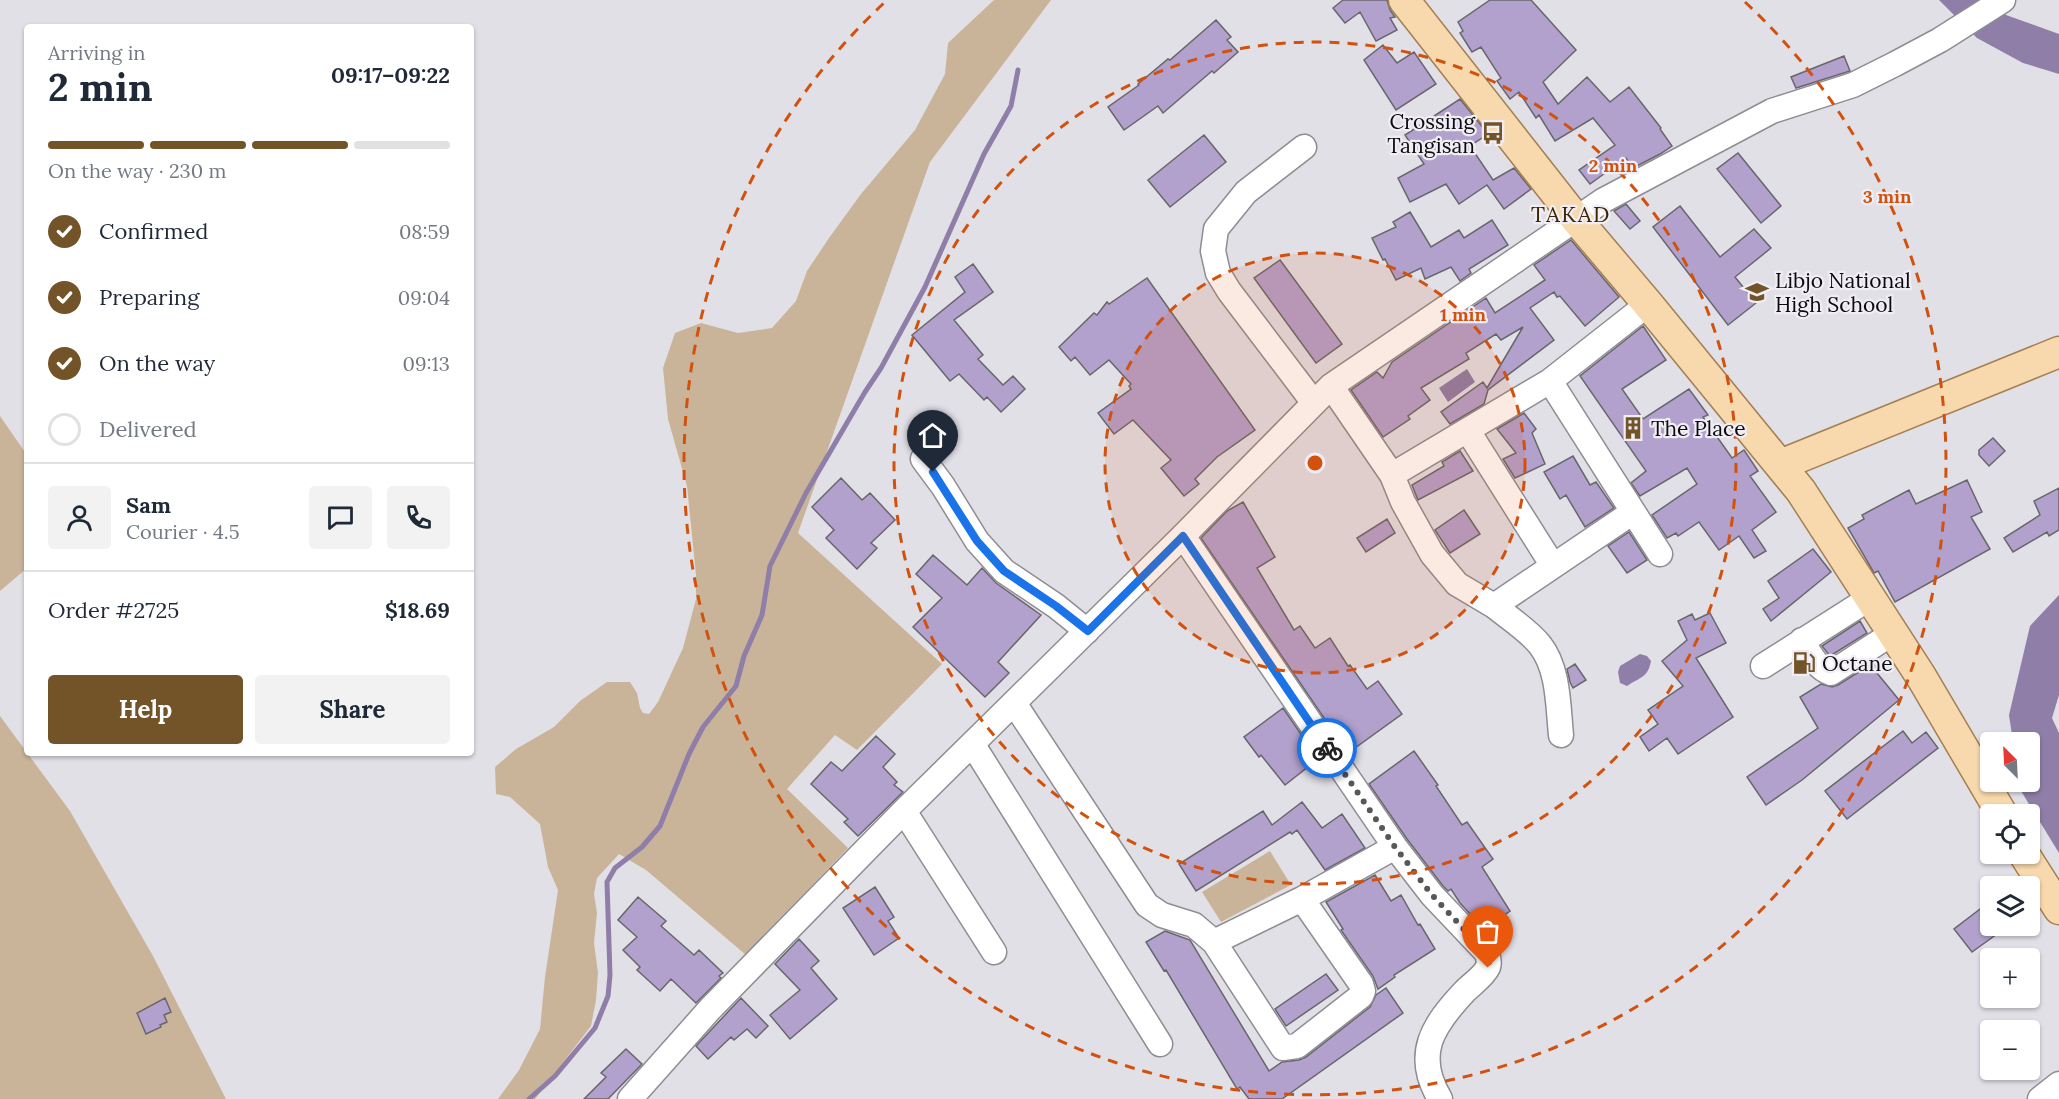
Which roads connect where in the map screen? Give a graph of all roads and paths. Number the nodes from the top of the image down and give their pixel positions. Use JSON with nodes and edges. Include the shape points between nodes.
{"nodes":[{"id":1,"x":1404,"y":0,"type":"edge"},
{"id":2,"x":2003,"y":0,"type":"edge"},
{"id":3,"x":1304,"y":147,"type":"dead end"},
{"id":4,"x":1576,"y":219,"type":"junction"},
{"id":5,"x":1648,"y":304,"type":"junction"},
{"id":6,"x":2059,"y":352,"type":"edge"},
{"id":7,"x":1550,"y":381,"type":"junction"},
{"id":8,"x":1322,"y":395,"type":"junction"},
{"id":9,"x":1468,"y":431,"type":"junction"},
{"id":10,"x":923,"y":459,"type":"dead end"},
{"id":11,"x":1780,"y":465,"type":"junction"},
{"id":12,"x":1392,"y":475,"type":"junction"},
{"id":13,"x":1633,"y":512,"type":"junction"},
{"id":14,"x":1183,"y":536,"type":"junction"},
{"id":15,"x":1660,"y":554,"type":"dead end"},
{"id":16,"x":1553,"y":566,"type":"junction"},
{"id":17,"x":1870,"y":598,"type":"junction"},
{"id":18,"x":1494,"y":606,"type":"junction"},
{"id":19,"x":1088,"y":631,"type":"junction"},
{"id":20,"x":1893,"y":633,"type":"junction"},
{"id":21,"x":1802,"y":640,"type":"junction"},
{"id":22,"x":1763,"y":666,"type":"dead end"},
{"id":23,"x":1014,"y":704,"type":"junction"},
{"id":24,"x":1561,"y":735,"type":"dead end"},
{"id":25,"x":973,"y":745,"type":"junction"},
{"id":26,"x":1996,"y":804,"type":"edge"},
{"id":27,"x":904,"y":812,"type":"junction"},
{"id":28,"x":1395,"y":847,"type":"junction"},
{"id":29,"x":2030,"y":864,"type":"edge"},
{"id":30,"x":1302,"y":899,"type":"junction"},
{"id":31,"x":2059,"y":909,"type":"edge"},
{"id":32,"x":1214,"y":942,"type":"junction"},
{"id":33,"x":994,"y":952,"type":"dead end"},
{"id":34,"x":1160,"y":1044,"type":"dead end"},
{"id":35,"x":630,"y":1099,"type":"edge"},
{"id":36,"x":1440,"y":1099,"type":"edge"}],
"edges":[{"from":1,"to":4,"type":"main road"},
{"from":2,"to":4,"type":"street","via":[[1940,40],[1853,85],[1772,111],[1604,200]]},
{"from":3,"to":8,"type":"street","via":[[1246,192],[1216,229],[1213,251],[1218,273],[1229,291]]},
{"from":4,"to":5,"type":"main road"},
{"from":4,"to":8,"type":"street"},
{"from":5,"to":7,"type":"street"},
{"from":5,"to":11,"type":"main road"},
{"from":6,"to":11,"type":"main road"},
{"from":7,"to":9,"type":"street"},
{"from":7,"to":13,"type":"street"},
{"from":8,"to":12,"type":"street"},
{"from":8,"to":14,"type":"street"},
{"from":9,"to":12,"type":"street"},
{"from":9,"to":16,"type":"street"},
{"from":10,"to":19,"type":"street","via":[[977,541],[1004,571]]},
{"from":11,"to":17,"type":"main road"},
{"from":12,"to":18,"type":"street","via":[[1432,554],[1457,584]]},
{"from":13,"to":15,"type":"street"},
{"from":13,"to":16,"type":"street"},
{"from":14,"to":19,"type":"street"},
{"from":14,"to":28,"type":"street"},
{"from":16,"to":18,"type":"street"},
{"from":17,"to":20,"type":"main road"},
{"from":17,"to":21,"type":"street"},
{"from":18,"to":24,"type":"street","via":[[1540,646],[1549,663],[1557,688]]},
{"from":19,"to":23,"type":"street"},
{"from":20,"to":21,"type":"street","via":[[1831,672],[1818,665]]},
{"from":20,"to":26,"type":"main road"},
{"from":21,"to":22,"type":"street"},
{"from":23,"to":25,"type":"street"},
{"from":23,"to":32,"type":"street","via":[[1147,905],[1162,915],[1194,925]]},
{"from":25,"to":27,"type":"street"},
{"from":25,"to":34,"type":"street"},
{"from":27,"to":33,"type":"street"},
{"from":27,"to":35,"type":"street","via":[[710,1009]]},
{"from":28,"to":30,"type":"street"},
{"from":28,"to":36,"type":"street","via":[[1489,961],[1488,968],[1461,995],[1430,1037],[1427,1072]]},
{"from":29,"to":31,"type":"main road"},
{"from":30,"to":32,"type":"street"},
{"from":30,"to":32,"type":"street","via":[[1363,990],[1361,996],[1297,1046],[1283,1048]]}]}
